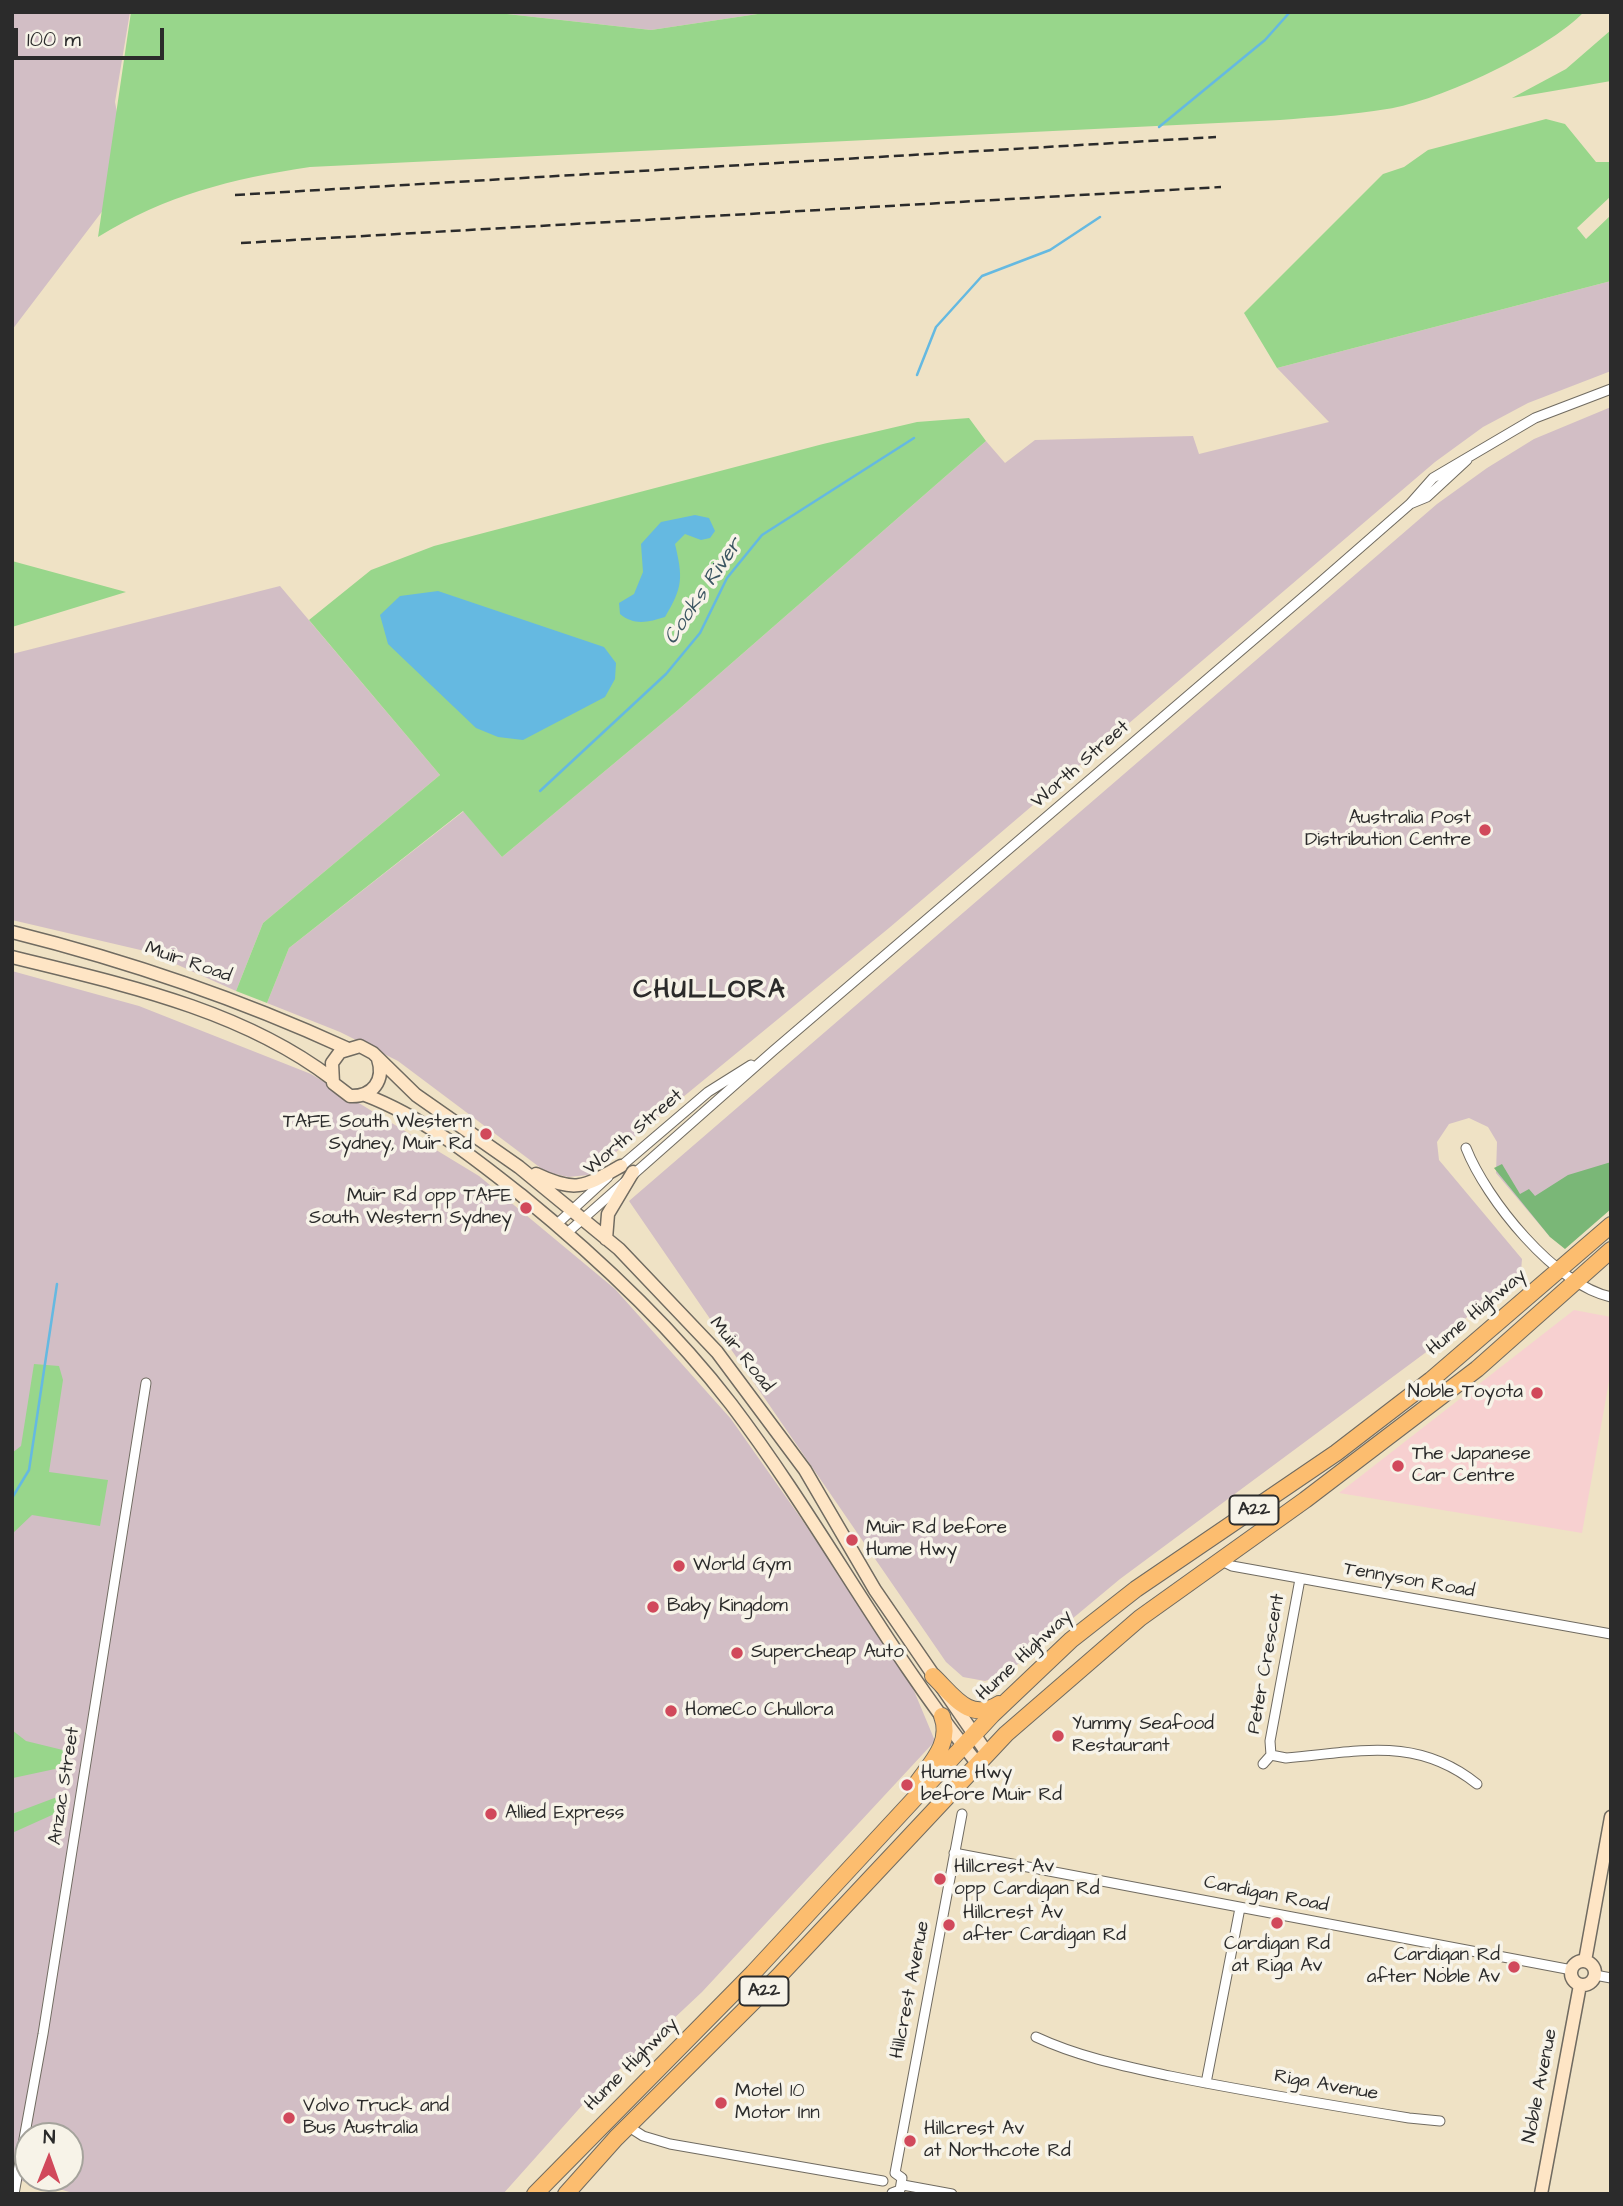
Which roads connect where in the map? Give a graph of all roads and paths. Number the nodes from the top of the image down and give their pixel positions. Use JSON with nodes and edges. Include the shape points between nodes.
{"nodes":[{"id":1,"x":1611,"y":389,"type":"edge"},
{"id":2,"x":12,"y":932,"type":"edge"},
{"id":3,"x":12,"y":957,"type":"edge"},
{"id":4,"x":346,"y":1048,"type":"junction"},
{"id":5,"x":378,"y":1059,"type":"junction"},
{"id":6,"x":331,"y":1078,"type":"junction"},
{"id":7,"x":365,"y":1095,"type":"junction"},
{"id":8,"x":1466,"y":1148,"type":"dead end"},
{"id":9,"x":519,"y":1167,"type":"junction"},
{"id":10,"x":627,"y":1169,"type":"junction"},
{"id":11,"x":576,"y":1214,"type":"junction"},
{"id":12,"x":1611,"y":1225,"type":"edge"},
{"id":13,"x":562,"y":1229,"type":"junction"},
{"id":14,"x":606,"y":1238,"type":"junction"},
{"id":15,"x":1611,"y":1250,"type":"edge"},
{"id":16,"x":1559,"y":1271,"type":"junction"},
{"id":17,"x":1574,"y":1282,"type":"junction"},
{"id":18,"x":1611,"y":1297,"type":"edge"},
{"id":19,"x":146,"y":1383,"type":"dead end"},
{"id":20,"x":1220,"y":1560,"type":"junction"},
{"id":21,"x":1300,"y":1578,"type":"junction"},
{"id":22,"x":1611,"y":1636,"type":"edge"},
{"id":23,"x":933,"y":1676,"type":"junction"},
{"id":24,"x":1020,"y":1688,"type":"junction"},
{"id":25,"x":942,"y":1716,"type":"junction"},
{"id":26,"x":968,"y":1741,"type":"junction"},
{"id":27,"x":1271,"y":1755,"type":"junction"},
{"id":28,"x":982,"y":1758,"type":"junction"},
{"id":29,"x":1263,"y":1764,"type":"dead end"},
{"id":30,"x":1477,"y":1784,"type":"dead end"},
{"id":31,"x":962,"y":1814,"type":"dead end"},
{"id":32,"x":1611,"y":1817,"type":"edge"},
{"id":33,"x":880,"y":1837,"type":"junction"},
{"id":34,"x":954,"y":1853,"type":"junction"},
{"id":35,"x":1240,"y":1908,"type":"junction"},
{"id":36,"x":1586,"y":1961,"type":"junction"},
{"id":37,"x":1572,"y":1970,"type":"junction"},
{"id":38,"x":1595,"y":1975,"type":"junction"},
{"id":39,"x":1611,"y":1978,"type":"edge"},
{"id":40,"x":1580,"y":1985,"type":"junction"},
{"id":41,"x":1036,"y":2037,"type":"dead end"},
{"id":42,"x":1206,"y":2083,"type":"junction"},
{"id":43,"x":1440,"y":2121,"type":"dead end"},
{"id":44,"x":629,"y":2127,"type":"junction"},
{"id":45,"x":895,"y":2173,"type":"junction"},
{"id":46,"x":883,"y":2181,"type":"junction"},
{"id":47,"x":903,"y":2185,"type":"junction"},
{"id":48,"x":892,"y":2193,"type":"edge"},
{"id":49,"x":14,"y":2194,"type":"edge"},
{"id":50,"x":535,"y":2194,"type":"edge"},
{"id":51,"x":566,"y":2194,"type":"edge"},
{"id":52,"x":952,"y":2194,"type":"edge"},
{"id":53,"x":1541,"y":2194,"type":"edge"}],
"edges":[{"from":1,"to":10,"type":"street","name":"Worth Street","via":[[1535,418],[1471,456],[1454,476],[1410,504],[773,1051],[708,1092]]},
{"from":2,"to":4,"type":"street","name":"Muir Road","via":[[178,979]]},
{"from":3,"to":6,"type":"street","via":[[118,983],[194,1008],[304,1057]]},
{"from":4,"to":5,"type":"street","via":[[367,1048]]},
{"from":4,"to":6,"type":"street","via":[[335,1057]]},
{"from":5,"to":7,"type":"street","via":[[381,1076]]},
{"from":5,"to":9,"type":"street","name":"Muir Road","via":[[416,1095]]},
{"from":6,"to":7,"type":"street","via":[[344,1093]]},
{"from":7,"to":13,"type":"street","name":"Muir Road","via":[[437,1134]]},
{"from":8,"to":16,"type":"street","via":[[1477,1177]]},
{"from":9,"to":10,"type":"street","via":[[561,1186],[574,1187]]},
{"from":9,"to":11,"type":"street","name":"Muir Road"},
{"from":10,"to":11,"type":"street","name":"Worth Street"},
{"from":10,"to":14,"type":"street","via":[[608,1214]]},
{"from":11,"to":13,"type":"street","name":"Worth Street"},
{"from":11,"to":14,"type":"street","name":"Muir Road"},
{"from":12,"to":16,"type":"highway","name":"Hume Highway","number":"A22"},
{"from":13,"to":25,"type":"street","name":"Muir Road","via":[[646,1308],[730,1403]]},
{"from":14,"to":23,"type":"street","name":"Muir Road","via":[[680,1311],[747,1391],[804,1471]]},
{"from":15,"to":17,"type":"highway","name":"Hume Highway","number":"A22"},
{"from":16,"to":17,"type":"street"},
{"from":16,"to":24,"type":"highway","name":"Hume Highway","number":"A22","via":[[1431,1380],[1336,1453],[1136,1589]]},
{"from":17,"to":18,"type":"street"},
{"from":17,"to":20,"type":"highway","name":"Hume Highway","number":"A22","via":[[1477,1369]]},
{"from":19,"to":49,"type":"street","name":"Anzac Street"},
{"from":20,"to":21,"type":"street","name":"Tennyson Road"},
{"from":20,"to":28,"type":"highway","name":"Hume Highway","number":"A22","via":[[1140,1618]]},
{"from":21,"to":22,"type":"street","name":"Tennyson Road"},
{"from":21,"to":27,"type":"street","name":"Peter Crescent"},
{"from":23,"to":24,"type":"highway","via":[[974,1712],[995,1706]]},
{"from":23,"to":26,"type":"street","name":"Muir Road"},
{"from":24,"to":26,"type":"highway","name":"Hume Highway","number":"A22"},
{"from":25,"to":26,"type":"street","name":"Muir Road"},
{"from":25,"to":33,"type":"highway","via":[[947,1734],[942,1746]]},
{"from":26,"to":28,"type":"street","name":"Muir Road"},
{"from":26,"to":33,"type":"highway","name":"Hume Highway","number":"A22"},
{"from":27,"to":29,"type":"street","name":"Peter Crescent"},
{"from":27,"to":30,"type":"street","name":"Peter Crescent","via":[[1286,1758],[1387,1749],[1444,1760]]},
{"from":28,"to":44,"type":"highway","name":"Hume Highway","number":"A22","via":[[778,1977]]},
{"from":31,"to":34,"type":"street","name":"Hillcrest Avenue"},
{"from":32,"to":36,"type":"street"},
{"from":33,"to":50,"type":"highway","name":"Hume Highway","number":"A22"},
{"from":34,"to":35,"type":"street","name":"Cardigan Road"},
{"from":34,"to":45,"type":"street","name":"Hillcrest Avenue"},
{"from":35,"to":37,"type":"street","name":"Cardigan Road"},
{"from":35,"to":42,"type":"street"},
{"from":36,"to":37,"type":"street"},
{"from":36,"to":38,"type":"street"},
{"from":37,"to":40,"type":"street"},
{"from":38,"to":39,"type":"street"},
{"from":38,"to":40,"type":"street","via":[[1590,1983]]},
{"from":40,"to":53,"type":"street","name":"Noble Avenue"},
{"from":41,"to":42,"type":"street","name":"Riga Avenue","via":[[1081,2055]]},
{"from":42,"to":43,"type":"street","name":"Riga Avenue"},
{"from":44,"to":46,"type":"street","via":[[670,2144]]},
{"from":44,"to":51,"type":"highway","name":"Hume Highway","number":"A22"},
{"from":45,"to":46,"type":"street"},
{"from":45,"to":47,"type":"street"},
{"from":46,"to":48,"type":"street"},
{"from":47,"to":48,"type":"street"},
{"from":47,"to":52,"type":"street"}]}
